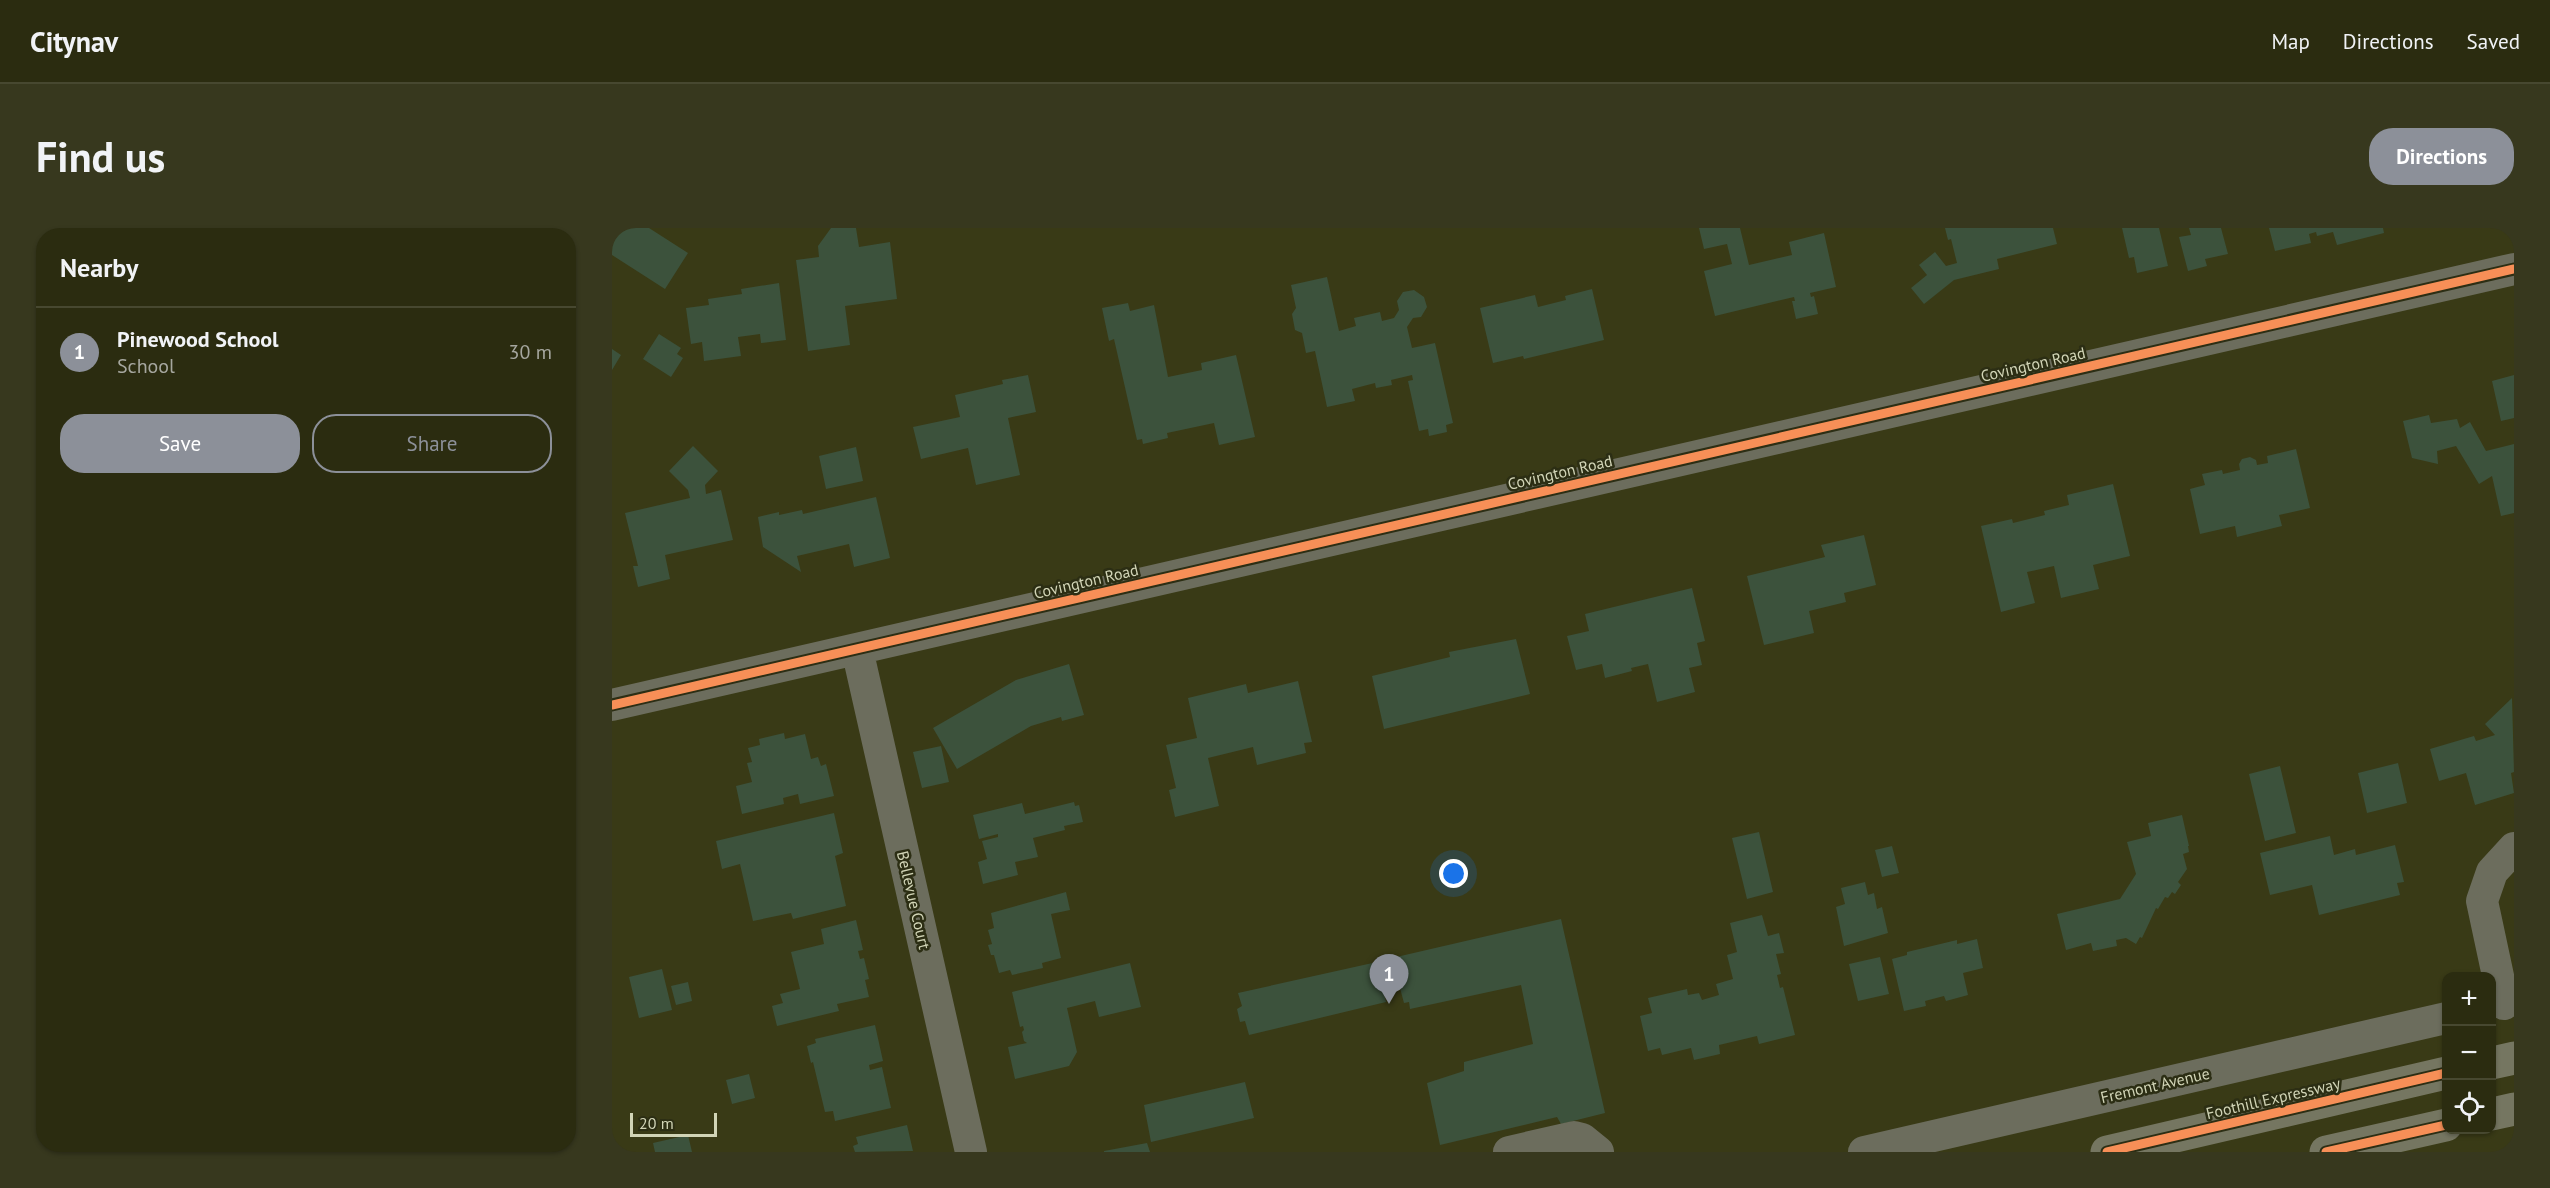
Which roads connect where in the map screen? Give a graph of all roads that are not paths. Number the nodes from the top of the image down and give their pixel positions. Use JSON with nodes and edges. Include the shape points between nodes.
{"nodes":[{"id":1,"x":2514,"y":269,"type":"edge"},
{"id":2,"x":857,"y":649,"type":"junction"},
{"id":3,"x":612,"y":705,"type":"edge"},
{"id":4,"x":2514,"y":848,"type":"edge"},
{"id":5,"x":2503,"y":1005,"type":"edge"},
{"id":6,"x":2442,"y":1019,"type":"edge"},
{"id":7,"x":2514,"y":1058,"type":"edge"},
{"id":8,"x":2496,"y":1062,"type":"edge"},
{"id":9,"x":2442,"y":1074,"type":"edge"},
{"id":10,"x":2514,"y":1109,"type":"edge"},
{"id":11,"x":2496,"y":1113,"type":"edge"},
{"id":12,"x":2442,"y":1126,"type":"edge"},
{"id":13,"x":971,"y":1152,"type":"edge"},
{"id":14,"x":1509,"y":1152,"type":"edge"},
{"id":15,"x":1598,"y":1152,"type":"edge"},
{"id":16,"x":1864,"y":1152,"type":"edge"},
{"id":17,"x":2107,"y":1152,"type":"edge"},
{"id":18,"x":2326,"y":1152,"type":"edge"}],
"edges":[{"from":1,"to":2,"type":"street","name":"Covington Road"},
{"from":2,"to":3,"type":"street","name":"Covington Road"},
{"from":2,"to":13,"type":"street","name":"Bellevue Court"},
{"from":4,"to":5,"type":"street","via":[[2492,872],[2482,901]]},
{"from":6,"to":16,"type":"street","name":"Fremont Avenue"},
{"from":7,"to":8,"type":"highway"},
{"from":9,"to":17,"type":"highway","name":"Foothill Expressway"},
{"from":10,"to":11,"type":"highway"},
{"from":12,"to":18,"type":"highway"},
{"from":14,"to":15,"type":"street","via":[[1574,1137]]}]}
